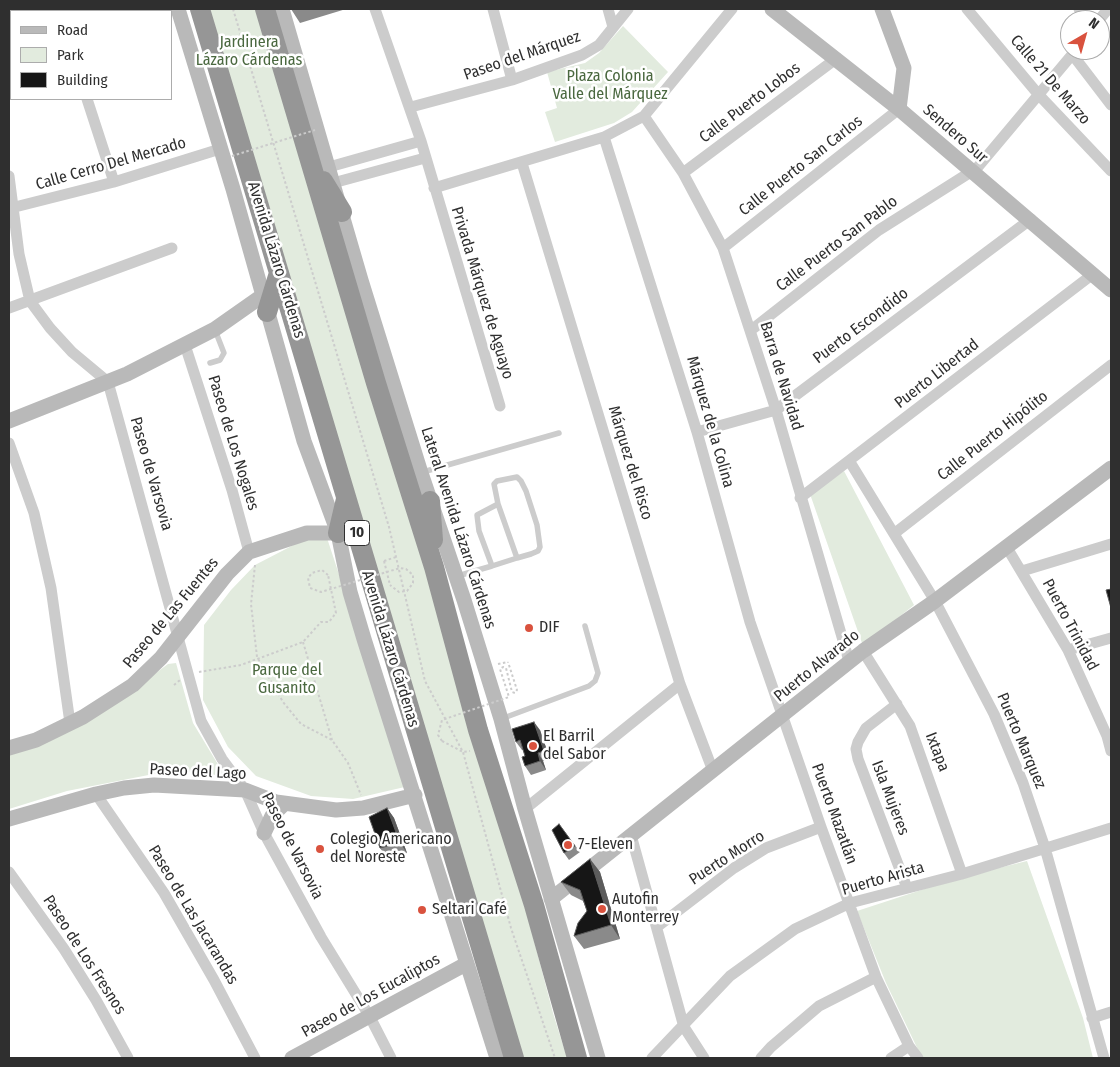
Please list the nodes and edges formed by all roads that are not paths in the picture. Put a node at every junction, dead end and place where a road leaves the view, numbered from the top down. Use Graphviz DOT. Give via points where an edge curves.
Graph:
graph roads {
  1 [pos="178,9"];
  2 [pos="200,9"];
  3 [pos="265,9"];
  4 [pos="274,9"];
  5 [pos="282,9"];
  6 [pos="375,9"];
  7 [pos="493,9"];
  8 [pos="608,9"];
  9 [pos="628,9"];
  10 [pos="732,9"];
  11 [pos="772,9"];
  12 [pos="882,9"];
  13 [pos="967,9"];
  14 [pos="613,27"];
  15 [pos="276,46"];
  16 [pos="837,58"];
  17 [pos="1067,60"];
  18 [pos="1080,60"];
  19 [pos="512,80"];
  20 [pos="1038,94"];
  21 [pos="87,100"];
  22 [pos="1111,105"];
  23 [pos="411,107"];
  24 [pos="899,109"];
  25 [pos="644,116"];
  26 [pos="309,135"];
  27 [pos="604,137"];
  28 [pos="422,141"];
  29 [pos="226,152"];
  30 [pos="425,158"];
  31 [pos="522,163"];
  32 [pos="329,168"];
  33 [pos="1111,171"];
  34 [pos="971,172"];
  35 [pos="683,174"];
  36 [pos="9,176"];
  37 [pos="114,182"];
  38 [pos="333,183"];
  39 [pos="434,188"];
  40 [pos="11,208"];
  41 [pos="342,212"];
  42 [pos="1030,220"];
  43 [pos="172,248"];
  44 [pos="723,248"];
  45 [pos="279,273"];
  46 [pos="1093,274"];
  47 [pos="1111,290"];
  48 [pos="30,301"];
  49 [pos="264,304"];
  50 [pos="9,308"];
  51 [pos="215,329"];
  52 [pos="750,331"];
  53 [pos="185,345"];
  54 [pos="210,363"];
  55 [pos="1111,365"];
  56 [pos="108,382"];
  57 [pos="500,406"];
  58 [pos="776,410"];
  59 [pos="9,421"];
  60 [pos="697,432"];
  61 [pos="559,433"];
  62 [pos="9,443"];
  63 [pos="850,462"];
  64 [pos="1111,468"];
  65 [pos="421,472"];
  66 [pos="347,495"];
  67 [pos="800,498"];
  68 [pos="430,501"];
  69 [pos="498,504"];
  70 [pos="338,533"];
  71 [pos="895,533"];
  72 [pos="1111,544"];
  73 [pos="1006,546"];
  74 [pos="249,552"];
  75 [pos="517,558"];
  76 [pos="492,566"];
  77 [pos="434,567"];
  78 [pos="1022,571"];
  79 [pos="456,576"];
  80 [pos="936,601"];
  81 [pos="585,626"];
  82 [pos="178,635"];
  83 [pos="1111,638"];
  84 [pos="1068,650"];
  85 [pos="863,651"];
  86 [pos="849,661"];
  87 [pos="680,684"];
  88 [pos="897,704"];
  89 [pos="783,716"];
  90 [pos="501,719"];
  91 [pos="70,723"];
  92 [pos="1109,735"];
  93 [pos="9,748"];
  94 [pos="1111,751"];
  95 [pos="713,771"];
  96 [pos="245,790"];
  97 [pos="96,794"];
  98 [pos="415,795"];
  99 [pos="284,804"];
  100 [pos="524,809"];
  101 [pos="9,819"];
  102 [pos="821,827"];
  103 [pos="1111,828"];
  104 [pos="264,833"];
  105 [pos="631,834"];
  106 [pos="1045,848"];
  107 [pos="9,872"];
  108 [pos="962,874"];
  109 [pos="907,888"];
  110 [pos="551,900"];
  111 [pos="850,903"];
  112 [pos="657,927"];
  113 [pos="466,964"];
  114 [pos="876,977"];
  115 [pos="1111,1012"];
  116 [pos="370,1017"];
  117 [pos="1092,1018"];
  118 [pos="684,1026"];
  119 [pos="909,1046"];
  120 [pos="128,1058"];
  121 [pos="255,1058"];
  122 [pos="292,1058"];
  123 [pos="391,1058"];
  124 [pos="497,1058"];
  125 [pos="514,1058"];
  126 [pos="577,1058"];
  127 [pos="598,1058"];
  128 [pos="652,1058"];
  129 [pos="704,1058"];
  130 [pos="761,1058"];
  131 [pos="891,1058"];
  132 [pos="918,1058"];
  133 [pos="1104,1058"];
  1 -- 29 [label="street"];
  2 -- 45 [label="highway, Avenida Lázaro Cárdenas / 10"];
  3 -- 15 [label="highway"];
  4 -- 15 [label="highway"];
  5 -- 32 [label="street, Lateral Avenida Lázaro Cárdenas"];
  6 -- 23 [label="street"];
  7 -- 19 [label="street"];
  8 -- 14 [label="street"];
  9 -- 14 [label="street, Paseo del Márquez"];
  10 -- 25 [label="street"];
  11 -- 16 [label="street, Sendero Sur"];
  12 -- 24 [label="street" via="904,68"];
  13 -- 20 [label="street, Calle 21 De Marzo"];
  14 -- 19 [label="street, Paseo del Márquez" via="599,45 582,55"];
  15 -- 26 [label="highway"];
  16 -- 24 [label="street, Sendero Sur"];
  16 -- 35 [label="street, Calle Puerto Lobos"];
  17 -- 20 [label="street, Calle Puerto San Pablo"];
  18 -- 22 [label="street"];
  19 -- 23 [label="street, Paseo del Márquez"];
  20 -- 33 [label="street, Calle 21 De Marzo"];
  20 -- 34 [label="street, Calle Puerto San Pablo" via="984,162"];
  21 -- 37 [label="street"];
  23 -- 28 [label="street, Privada Márquez de Aguayo"];
  24 -- 34 [label="street, Sendero Sur"];
  24 -- 44 [label="street, Calle Puerto San Carlos"];
  25 -- 27 [label="street"];
  25 -- 35 [label="street, Barra de Navidad"];
  26 -- 41 [label="highway" via="309,156"];
  26 -- 77 [label="highway" via="404,475"];
  27 -- 31 [label="street"];
  27 -- 60 [label="street, Márquez de la Colina"];
  28 -- 30 [label="street, Privada Márquez de Aguayo"];
  28 -- 32 [label="street"];
  29 -- 37 [label="street, Calle Cerro Del Mercado"];
  29 -- 49 [label="street"];
  30 -- 38 [label="street"];
  30 -- 39 [label="street, Privada Márquez de Aguayo"];
  31 -- 39 [label="street"];
  31 -- 87 [label="street, Márquez del Risco"];
  32 -- 38 [label="street, Lateral Avenida Lázaro Cárdenas"];
  34 -- 42 [label="street, Sendero Sur"];
  34 -- 52 [label="street, Calle Puerto San Pablo" via="879,230"];
  35 -- 44 [label="street, Barra de Navidad"];
  36 -- 40 [label="street"];
  37 -- 40 [label="street, Calle Cerro Del Mercado"];
  38 -- 41 [label="street, Lateral Avenida Lázaro Cárdenas"];
  39 -- 57 [label="street, Privada Márquez de Aguayo"];
  40 -- 48 [label="street"];
  41 -- 65 [label="street, Lateral Avenida Lázaro Cárdenas"];
  42 -- 46 [label="street, Sendero Sur"];
  42 -- 58 [label="street, Puerto Escondido"];
  43 -- 48 [label="street"];
  44 -- 52 [label="street, Barra de Navidad"];
  45 -- 49 [label="highway"];
  45 -- 66 [label="highway, Avenida Lázaro Cárdenas / 10"];
  46 -- 47 [label="street, Sendero Sur"];
  46 -- 63 [label="street, Puerto Libertad"];
  48 -- 50 [label="street"];
  48 -- 56 [label="street" via="67,346"];
  49 -- 51 [label="street"];
  49 -- 70 [label="street" via="304,442"];
  51 -- 53 [label="street"];
  51 -- 54 [label="lane" via="224,353 220,360"];
  52 -- 58 [label="street, Barra de Navidad"];
  53 -- 56 [label="street"];
  53 -- 74 [label="street, Paseo de Los Nogales"];
  55 -- 71 [label="street, Calle Puerto Hipólito"];
  56 -- 59 [label="street"];
  56 -- 82 [label="street, Paseo de Varsovia"];
  58 -- 60 [label="street, Puerto Escondido"];
  58 -- 67 [label="street, Barra de Navidad"];
  60 -- 89 [label="street, Márquez de la Colina" via="750,622"];
  61 -- 65 [label="lane"];
  62 -- 91 [label="street" via="34,513 51,588"];
  63 -- 67 [label="street, Puerto Libertad"];
  63 -- 71 [label="street, Puerto Marquez"];
  64 -- 73 [label="street, Puerto Alvarado"];
  65 -- 68 [label="street, Lateral Avenida Lázaro Cárdenas"];
  66 -- 70 [label="highway"];
  66 -- 125 [label="highway, Avenida Lázaro Cárdenas / 10"];
  67 -- 86 [label="street, Barra de Navidad"];
  68 -- 77 [label="highway"];
  68 -- 79 [label="street, Lateral Avenida Lázaro Cárdenas"];
  69 -- 75 [label="lane"];
  69 -- 75 [label="lane" via="494,484 497,480 516,477 521,481 537,525 540,547 538,551"];
  69 -- 76 [label="lane" via="476,515"];
  70 -- 74 [label="street, Paseo de Las Fuentes" via="307,533"];
  70 -- 98 [label="street" via="350,592"];
  71 -- 80 [label="street, Puerto Marquez"];
  72 -- 78 [label="street"];
  73 -- 78 [label="street, Puerto Trinidad"];
  73 -- 80 [label="street, Puerto Alvarado"];
  74 -- 82 [label="street, Paseo de Las Fuentes"];
  75 -- 76 [label="lane"];
  76 -- 79 [label="lane"];
  77 -- 126 [label="highway" via="484,748 534,905"];
  78 -- 84 [label="street, Puerto Trinidad"];
  79 -- 90 [label="street, Lateral Avenida Lázaro Cárdenas"];
  80 -- 85 [label="street, Puerto Alvarado"];
  80 -- 106 [label="street, Puerto Marquez" via="994,714 1023,783"];
  81 -- 90 [label="lane" via="598,673 595,681"];
  82 -- 91 [label="street, Paseo de Las Fuentes" via="161,658 133,685"];
  82 -- 96 [label="street, Paseo de Varsovia" via="200,721"];
  83 -- 84 [label="street"];
  84 -- 92 [label="street, Puerto Trinidad"];
  85 -- 86 [label="street, Puerto Alvarado"];
  85 -- 88 [label="street, Ixtapa"];
  86 -- 89 [label="street, Puerto Alvarado"];
  87 -- 95 [label="street, Márquez del Risco"];
  87 -- 100 [label="street"];
  88 -- 108 [label="street, Ixtapa" via="910,726"];
  88 -- 109 [label="street, Isla Mujeres" via="866,728 856,749"];
  89 -- 95 [label="street, Puerto Alvarado"];
  89 -- 102 [label="street, Puerto Mazatlán"];
  90 -- 100 [label="street, Lateral Avenida Lázaro Cárdenas"];
  91 -- 93 [label="street, Paseo de Las Fuentes" via="36,740"];
  92 -- 94 [label="street, Puerto Trinidad"];
  95 -- 105 [label="street, Puerto Alvarado"];
  96 -- 97 [label="street, Paseo del Lago" via="154,785"];
  96 -- 99 [label="street, Paseo del Lago"];
  96 -- 104 [label="street, Paseo de Varsovia"];
  97 -- 101 [label="street, Paseo del Lago"];
  97 -- 121 [label="street, Paseo de Las Jacarandas" via="164,893"];
  98 -- 99 [label="street, Paseo del Lago" via="363,808 336,810"];
  98 -- 113 [label="street"];
  99 -- 104 [label="street" via="272,816"];
  100 -- 110 [label="street, Lateral Avenida Lázaro Cárdenas"];
  102 -- 111 [label="street, Puerto Mazatlán"];
  102 -- 112 [label="street, Puerto Morro" via="766,848 734,868"];
  103 -- 106 [label="street, Puerto Arista"];
  104 -- 116 [label="street, Paseo de Varsovia" via="321,937"];
  105 -- 110 [label="street, Puerto Alvarado"];
  105 -- 112 [label="street"];
  106 -- 108 [label="street, Puerto Arista"];
  106 -- 117 [label="street, Puerto Marquez"];
  107 -- 120 [label="street, Paseo de Los Fresnos" via="69,956"];
  108 -- 109 [label="street, Puerto Arista"];
  109 -- 111 [label="street, Puerto Arista"];
  110 -- 127 [label="street, Lateral Avenida Lázaro Cárdenas"];
  111 -- 114 [label="street, Puerto Mazatlán"];
  111 -- 118 [label="street, Puerto Arista" via="795,929 764,949 730,976"];
  112 -- 118 [label="street"];
  113 -- 116 [label="street, Paseo de Los Eucaliptos"];
  113 -- 124 [label="street"];
  114 -- 119 [label="street, Puerto Mazatlán"];
  114 -- 130 [label="street" via="820,1006"];
  115 -- 117 [label="street"];
  116 -- 122 [label="street, Paseo de Los Eucaliptos"];
  116 -- 123 [label="street, Paseo de Varsovia"];
  117 -- 133 [label="street, Puerto Marquez"];
  118 -- 128 [label="street, Puerto Arista"];
  118 -- 129 [label="street"];
  119 -- 131 [label="street"];
  119 -- 132 [label="street, Puerto Mazatlán"];
}
